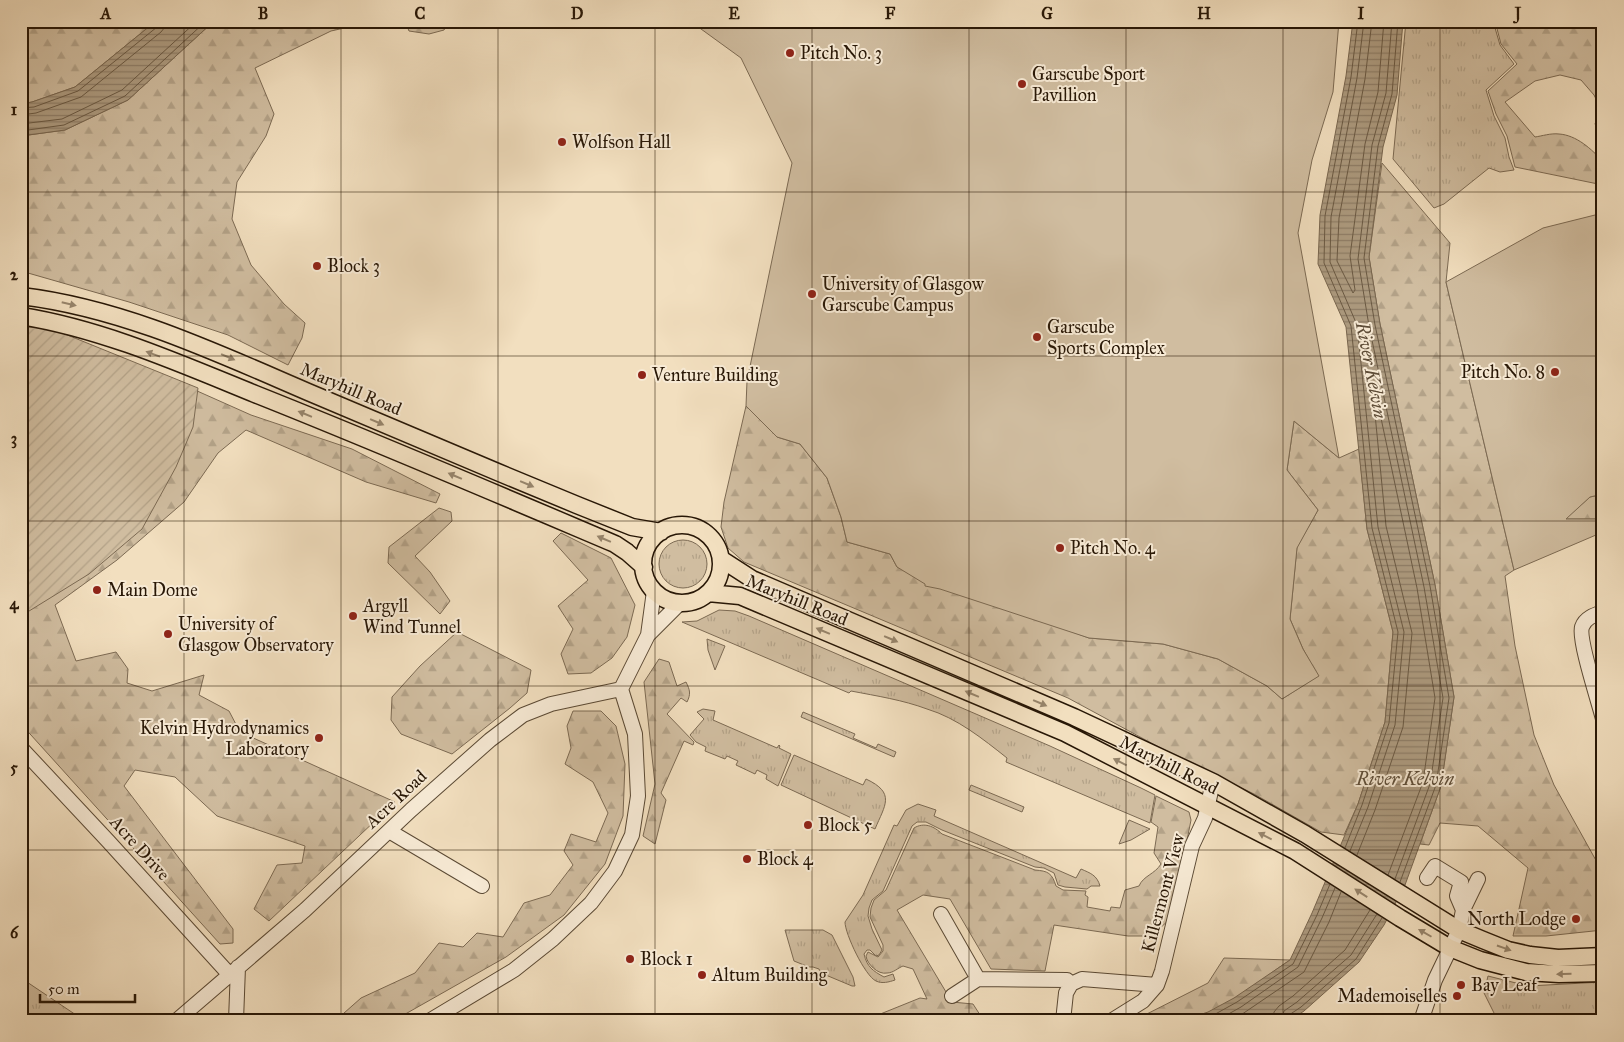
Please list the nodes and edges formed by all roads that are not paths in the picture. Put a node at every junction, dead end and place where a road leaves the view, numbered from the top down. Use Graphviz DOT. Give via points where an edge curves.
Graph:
graph roads {
  1 [pos="21,296"];
  2 [pos="21,316"];
  3 [pos="661,532"];
  4 [pos="721,559"];
  5 [pos="644,567"];
  6 [pos="654,591"];
  7 [pos="708,593"];
  8 [pos="680,603"];
  9 [pos="1603,612"];
  10 [pos="648,635"];
  11 [pos="621,689"];
  12 [pos="1603,719"];
  13 [pos="21,748"];
  14 [pos="1213,782"];
  15 [pos="1208,808"];
  16 [pos="389,831"];
  17 [pos="1305,834"];
  18 [pos="1295,851"];
  19 [pos="1427,878"];
  20 [pos="1478,879"];
  21 [pos="482,886"];
  22 [pos="1463,910"];
  23 [pos="941,914"];
  24 [pos="1459,930"];
  25 [pos="1450,948"];
  26 [pos="1603,956"];
  27 [pos="233,971"];
  28 [pos="1603,973"];
  29 [pos="978,979"];
  30 [pos="1071,984"];
  31 [pos="1157,985"];
  32 [pos="952,996"];
  33 [pos="1422,1019"];
  34 [pos="176,1021"];
  35 [pos="236,1021"];
  36 [pos="429,1021"];
  37 [pos="1063,1021"];
  38 [pos="1111,1021"];
  39 [pos="1408,1021"];
  1 -- 3 [label="main road, Maryhill Road, one-way" via="98,310 183,338 577,506 632,527"];
  5 -- 2 [label="main road, one-way" via="615,544 367,438 106,337 56,322"];
  3 -- 4 [label="main road" via="682,526 701,530 714,542"];
  3 -- 5 [label="main road" via="651,541"];
  4 -- 7 [label="main road" via="716,583"];
  4 -- 14 [label="main road, Maryhill Road, one-way" via="752,579 1074,717"];
  5 -- 6 [label="main road" via="645,576"];
  6 -- 8 [label="main road"];
  6 -- 10 [label="street"];
  7 -- 8 [label="main road"];
  15 -- 7 [label="main road, Maryhill Road, one-way" via="1065,733 740,596"];
  8 -- 10 [label="street"];
  9 -- 12 [label="street" via="1586,619 1581,629"];
  10 -- 11 [label="street"];
  11 -- 16 [label="street, Acre Road" via="551,704 523,715 490,740"];
  11 -- 36 [label="street" via="635,734 638,796 632,835 615,871 590,903 553,939 514,970"];
  13 -- 27 [label="street, Acre Drive"];
  14 -- 15 [label="street, Killermont View"];
  14 -- 17 [label="main road, Maryhill Road"];
  18 -- 15 [label="main road, Maryhill Road, one-way"];
  15 -- 31 [label="street, Killermont View" via="1192,846"];
  16 -- 21 [label="street"];
  16 -- 27 [label="street, Acre Road"];
  17 -- 18 [label="main road"];
  17 -- 24 [label="main road, Maryhill Road"];
  25 -- 18 [label="main road, Maryhill Road, one-way"];
  19 -- 22 [label="street" via="1435,866 1460,882 1457,896"];
  20 -- 22 [label="street"];
  22 -- 24 [label="street"];
  23 -- 29 [label="street"];
  24 -- 25 [label="street"];
  24 -- 26 [label="main road, Maryhill Road, one-way" via="1508,950 1530,955 1558,958"];
  28 -- 25 [label="main road, Maryhill Road, one-way" via="1526,972"];
  25 -- 33 [label="street"];
  27 -- 34 [label="street, Acre Road"];
  27 -- 35 [label="street"];
  29 -- 30 [label="street" via="1067,980"];
  29 -- 32 [label="street"];
  30 -- 31 [label="street" via="1082,979"];
  30 -- 37 [label="street" via="1066,993"];
  31 -- 38 [label="street, Killermont View" via="1143,1001"];
  33 -- 39 [label="street"];
}
